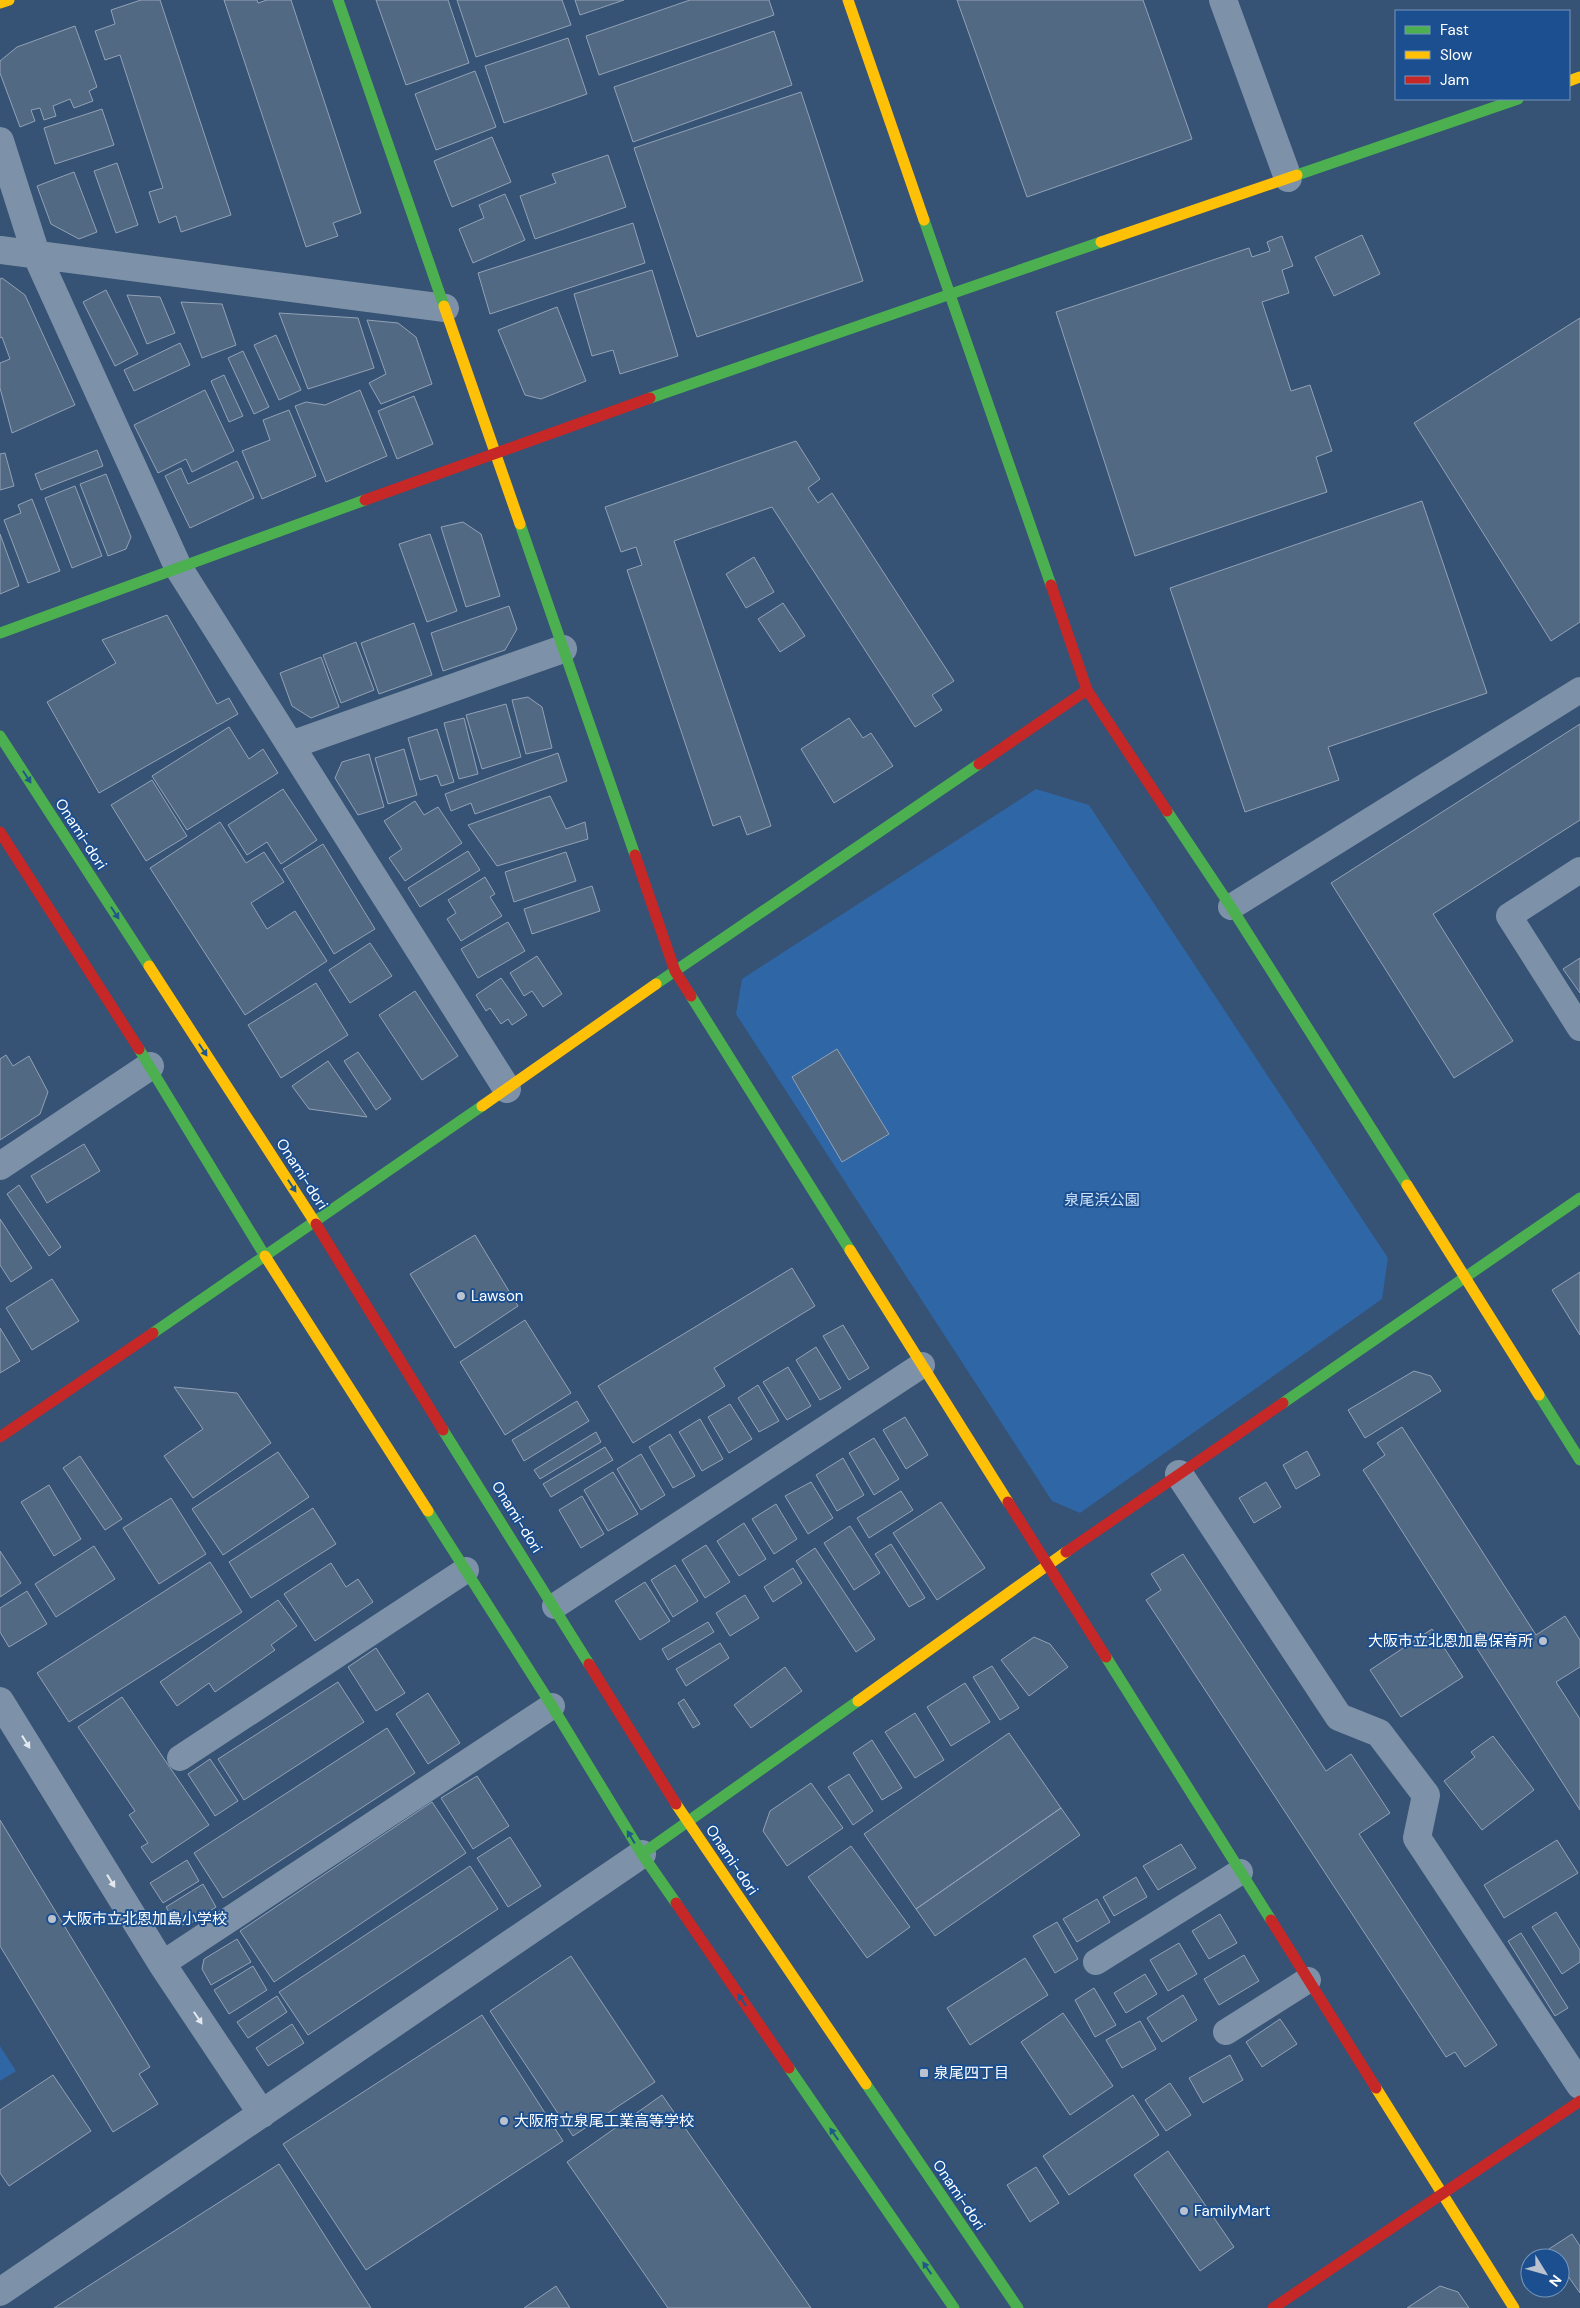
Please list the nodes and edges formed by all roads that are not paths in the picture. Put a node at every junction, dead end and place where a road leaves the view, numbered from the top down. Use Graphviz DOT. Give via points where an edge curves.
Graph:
graph roads {
  1 [pos="9,0"];
  2 [pos="338,0"];
  3 [pos="848,0"];
  4 [pos="1224,0"];
  5 [pos="0,3"];
  6 [pos="1515,100"];
  7 [pos="0,141"];
  8 [pos="1288,178"];
  9 [pos="0,250"];
  10 [pos="36,254"];
  11 [pos="951,296"];
  12 [pos="445,308"];
  13 [pos="496,453"];
  14 [pos="178,567"];
  15 [pos="0,634"];
  16 [pos="563,649"];
  17 [pos="1087,690"];
  18 [pos="1580,690"];
  19 [pos="0,736"];
  20 [pos="291,745"];
  21 [pos="0,832"];
  22 [pos="1580,870"];
  23 [pos="1232,907"];
  24 [pos="675,971"];
  25 [pos="1580,1028"];
  26 [pos="150,1066"];
  27 [pos="507,1089"];
  28 [pos="0,1166"];
  29 [pos="1580,1198"];
  30 [pos="315,1223"];
  31 [pos="265,1256"];
  32 [pos="1466,1276"];
  33 [pos="922,1364"];
  34 [pos="0,1437"];
  35 [pos="1580,1460"];
  36 [pos="1179,1474"];
  37 [pos="1047,1564"];
  38 [pos="466,1570"];
  39 [pos="555,1606"];
  40 [pos="0,1701"];
  41 [pos="552,1706"];
  42 [pos="180,1758"];
  43 [pos="688,1823"];
  44 [pos="642,1854"];
  45 [pos="1240,1872"];
  46 [pos="1096,1962"];
  47 [pos="162,1964"];
  48 [pos="1308,1980"];
  49 [pos="1226,2032"];
  50 [pos="1580,2085"];
  51 [pos="1580,2101"];
  52 [pos="262,2114"];
  53 [pos="1441,2194"];
  54 [pos="0,2292"];
  55 [pos="954,2308"];
  56 [pos="1018,2308"];
  57 [pos="1274,2308"];
  58 [pos="1514,2308"];
  1 -- 5 [label="street"];
  2 -- 12 [label="street"];
  3 -- 11 [label="street"];
  4 -- 8 [label="street"];
  6 -- 8 [label="street"];
  7 -- 10 [label="street"];
  8 -- 11 [label="street"];
  9 -- 10 [label="street"];
  10 -- 12 [label="street"];
  10 -- 14 [label="street"];
  11 -- 13 [label="street"];
  11 -- 17 [label="street"];
  12 -- 13 [label="street"];
  13 -- 14 [label="street"];
  13 -- 16 [label="street"];
  14 -- 15 [label="street"];
  14 -- 20 [label="street"];
  16 -- 20 [label="street"];
  16 -- 24 [label="street"];
  17 -- 23 [label="street"];
  17 -- 24 [label="street"];
  18 -- 23 [label="lane"];
  19 -- 30 [label="street, Onami-dori, one-way"];
  20 -- 27 [label="street"];
  21 -- 26 [label="street"];
  22 -- 25 [label="lane" via="1509,916"];
  23 -- 32 [label="street"];
  24 -- 27 [label="street"];
  24 -- 33 [label="street"];
  26 -- 28 [label="street"];
  26 -- 31 [label="street"];
  27 -- 30 [label="street"];
  29 -- 32 [label="street"];
  30 -- 31 [label="street"];
  30 -- 39 [label="street, Onami-dori"];
  31 -- 34 [label="street"];
  31 -- 38 [label="street"];
  32 -- 35 [label="street"];
  32 -- 36 [label="street"];
  33 -- 37 [label="street"];
  33 -- 39 [label="lane"];
  36 -- 37 [label="street"];
  36 -- 50 [label="street" via="1339,1717 1379,1733 1426,1795 1417,1838"];
  37 -- 43 [label="street"];
  37 -- 45 [label="street"];
  38 -- 41 [label="street"];
  38 -- 42 [label="lane"];
  39 -- 43 [label="street, Onami-dori"];
  40 -- 47 [label="street, one-way"];
  44 -- 41 [label="street, one-way"];
  41 -- 47 [label="lane"];
  43 -- 44 [label="street"];
  43 -- 56 [label="street, Onami-dori"];
  44 -- 52 [label="street"];
  55 -- 44 [label="street, one-way"];
  45 -- 46 [label="lane"];
  45 -- 48 [label="street"];
  47 -- 52 [label="street, one-way"];
  48 -- 49 [label="lane"];
  48 -- 53 [label="street"];
  51 -- 53 [label="street"];
  52 -- 54 [label="street"];
  53 -- 57 [label="street"];
  53 -- 58 [label="street"];
}
